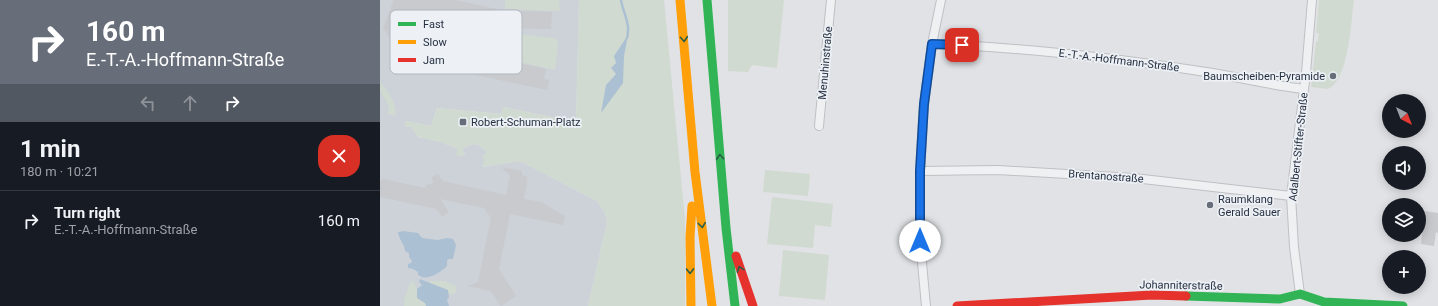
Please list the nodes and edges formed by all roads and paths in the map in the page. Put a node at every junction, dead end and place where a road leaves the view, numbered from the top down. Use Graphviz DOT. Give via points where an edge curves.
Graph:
graph roads {
  1 [pos="680,0"];
  2 [pos="707,0"];
  3 [pos="711,0"];
  4 [pos="831,0"];
  5 [pos="941,0"];
  6 [pos="1312,0"];
  7 [pos="709,20"];
  8 [pos="932,44"];
  9 [pos="1304,89"];
  10 [pos="819,126"];
  11 [pos="920,171"];
  12 [pos="695,172"];
  13 [pos="1291,196"];
  14 [pos="726,228"];
  15 [pos="1300,294"];
  16 [pos="691,306"];
  17 [pos="712,306"];
  18 [pos="735,306"];
  19 [pos="753,306"];
  20 [pos="926,306"];
  21 [pos="957,306"];
  22 [pos="1404,306"];
  1 -- 12 [label="main road, one-way"];
  2 -- 7 [label="main road"];
  3 -- 7 [label="main road"];
  4 -- 10 [label="street, Menuhinstraße"];
  5 -- 8 [label="street"];
  6 -- 9 [label="street, Adalbert-Stifter-Straße"];
  14 -- 7 [label="main road, one-way"];
  8 -- 9 [label="street, E.-T.-A.-Hoffmann-Straße" via="1044,50 1123,59"];
  8 -- 11 [label="street" via="924,104"];
  9 -- 13 [label="street, Adalbert-Stifter-Straße"];
  11 -- 13 [label="street, Brentanostraße" via="998,170 1134,178"];
  11 -- 20 [label="street" via="920,241"];
  12 -- 16 [label="main road, one-way" via="690,237"];
  12 -- 17 [label="main road, one-way"];
  13 -- 15 [label="street, Adalbert-Stifter-Straße"];
  14 -- 18 [label="main road"];
  19 -- 14 [label="main road, one-way"];
  15 -- 21 [label="main road, Johanniterstraße" via="1280,299 1152,295"];
  15 -- 22 [label="main road" via="1324,302"];
}
